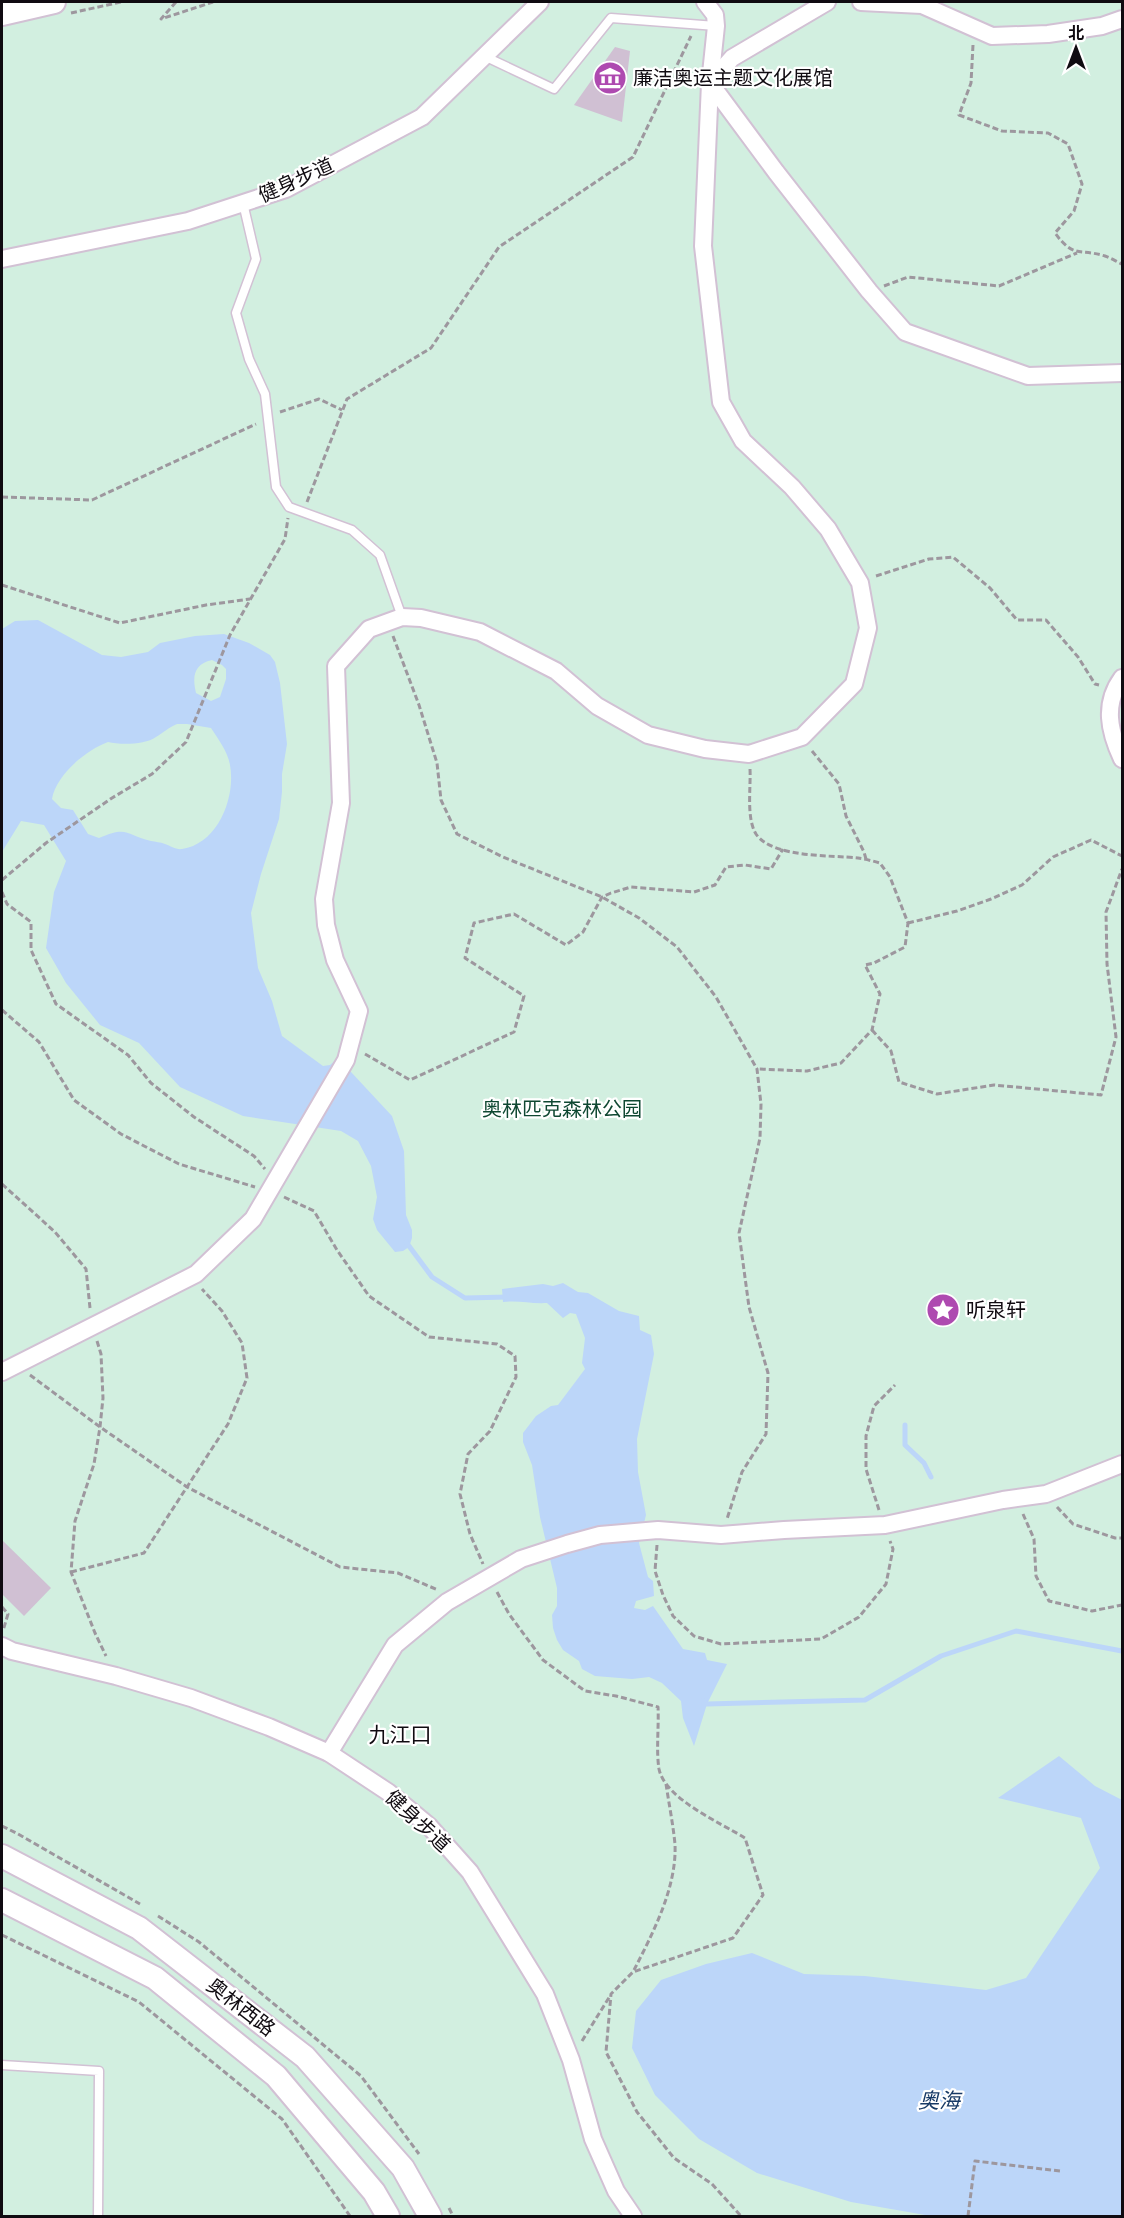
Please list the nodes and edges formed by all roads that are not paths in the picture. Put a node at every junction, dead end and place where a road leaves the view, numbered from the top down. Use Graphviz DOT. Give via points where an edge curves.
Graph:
graph roads {
  1 [pos="54,2"];
  2 [pos="540,2"];
  3 [pos="705,2"];
  4 [pos="827,2"];
  5 [pos="861,2"];
  6 [pos="2,14"];
  7 [pos="1122,19"];
  8 [pos="716,26"];
  9 [pos="483,56"];
  10 [pos="710,83"];
  11 [pos="243,203"];
  12 [pos="2,259"];
  13 [pos="1122,373"];
  14 [pos="395,619"];
  15 [pos="1118,684"];
  16 [pos="1122,759"];
  17 [pos="2,1372"];
  18 [pos="1122,1464"];
  19 [pos="2,1646"];
  20 [pos="329,1753"];
  21 [pos="2,1856"];
  22 [pos="2,1900"];
  23 [pos="2,2065"];
  24 [pos="98,2217"];
  25 [pos="388,2217"];
  26 [pos="430,2217"];
  27 [pos="633,2217"];
  1 -- 6 [label="main road"];
  2 -- 9 [label="street, 健身步道"];
  3 -- 8 [label="street" via="715,15"];
  4 -- 10 [label="street" via="732,58"];
  5 -- 7 [label="street" via="922,5 992,36 1048,34"];
  8 -- 9 [label="lane" via="611,18 555,89"];
  8 -- 10 [label="street"];
  9 -- 11 [label="street, 健身步道" via="422,117 286,189"];
  10 -- 13 [label="street" via="869,291 905,332 1028,376"];
  10 -- 14 [label="street" via="703,246 721,402 743,441 792,487 828,529 860,583 868,628 855,684 802,737 748,754 705,749 648,735 597,706 556,671 480,632 422,618"];
  11 -- 12 [label="street, 健身步道" via="188,221"];
  11 -- 14 [label="lane" via="256,259 236,313 265,394 276,487 289,507 352,530 380,555"];
  14 -- 17 [label="street" via="369,629 336,666 341,803 324,899 335,960 359,1011 348,1053 253,1219 191,1277"];
  15 -- 16 [label="street" via="1109,715"];
  18 -- 20 [label="street" via="1046,1494 891,1524 722,1535 652,1531 600,1535 521,1559 454,1598 396,1645"];
  19 -- 20 [label="street, 健身步道" via="191,1698"];
  20 -- 27 [label="street, 健身步道" via="388,1792 429,1826 470,1872 545,1994 593,2139 616,2191"];
  21 -- 26 [label="main road, 奥林西路" via="139,1928 305,2057 403,2168"];
  22 -- 25 [label="main road, 奥林西路" via="155,1978 276,2076 374,2192"];
  23 -- 24 [label="lane" via="99,2071"];
}
